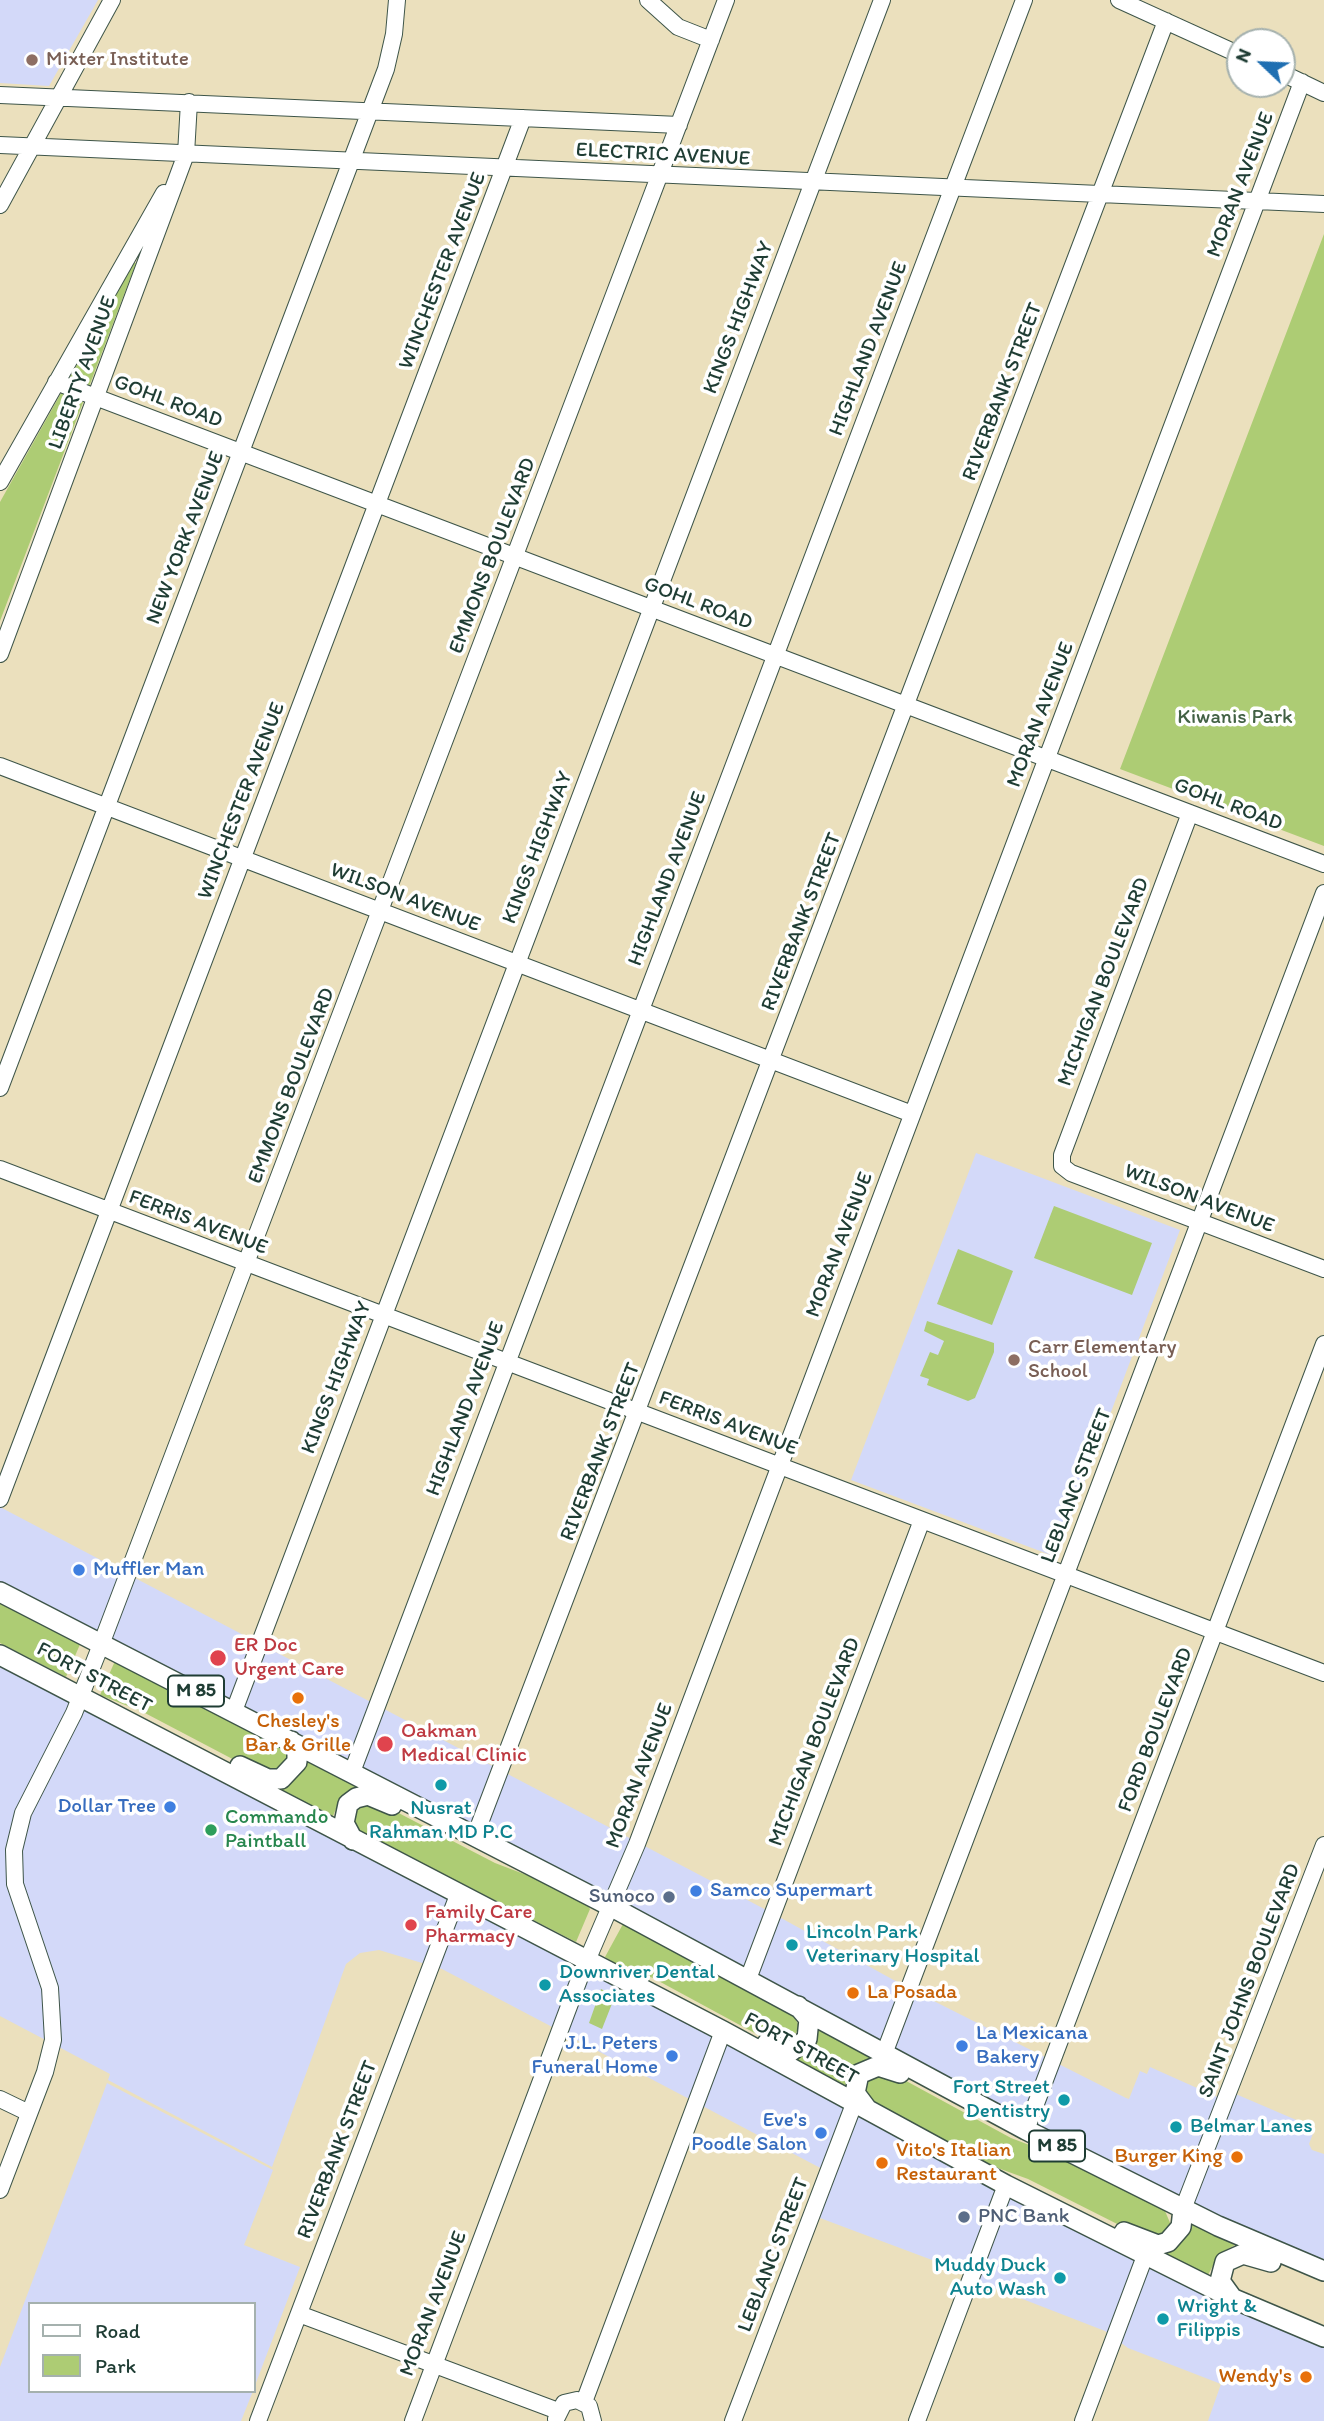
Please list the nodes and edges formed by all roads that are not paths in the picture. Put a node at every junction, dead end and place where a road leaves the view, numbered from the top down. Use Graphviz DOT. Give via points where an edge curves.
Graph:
graph roads {
  1 [pos="113,0"];
  2 [pos="397,0"];
  3 [pos="648,0"];
  4 [pos="726,0"];
  5 [pos="882,0"];
  6 [pos="1024,0"];
  7 [pos="1119,0"];
  8 [pos="1166,21"];
  9 [pos="711,40"];
  10 [pos="1226,49"];
  11 [pos="1296,80"];
  12 [pos="1302,82"];
  13 [pos="1324,93"];
  14 [pos="0,95"];
  15 [pos="59,97"];
  16 [pos="189,102"];
  17 [pos="371,111"];
  18 [pos="523,118"];
  19 [pos="679,125"];
  20 [pos="0,145"];
  21 [pos="33,147"];
  22 [pos="186,154"];
  23 [pos="352,160"];
  24 [pos="504,169"];
  25 [pos="660,176"];
  26 [pos="813,183"];
  27 [pos="953,188"];
  28 [pos="1100,194"];
  29 [pos="1257,202"];
  30 [pos="1324,204"];
  31 [pos="0,205"];
  32 [pos="56,382"];
  33 [pos="97,398"];
  34 [pos="241,453"];
  35 [pos="0,482"];
  36 [pos="377,505"];
  37 [pos="515,557"];
  38 [pos="652,609"];
  39 [pos="0,654"];
  40 [pos="775,656"];
  41 [pos="906,705"];
  42 [pos="1046,759"];
  43 [pos="0,766"];
  44 [pos="106,806"];
  45 [pos="1190,813"];
  46 [pos="242,860"];
  47 [pos="1324,864"];
  48 [pos="1324,893"];
  49 [pos="381,911"];
  50 [pos="517,964"];
  51 [pos="641,1010"];
  52 [pos="772,1060"];
  53 [pos="0,1088"];
  54 [pos="912,1114"];
  55 [pos="1062,1166"];
  56 [pos="0,1168"];
  57 [pos="109,1211"];
  58 [pos="1200,1222"];
  59 [pos="247,1264"];
  60 [pos="1324,1269"];
  61 [pos="383,1315"];
  62 [pos="1324,1344"];
  63 [pos="506,1362"];
  64 [pos="639,1412"];
  65 [pos="779,1466"];
  66 [pos="0,1499"];
  67 [pos="922,1520"];
  68 [pos="1066,1575"];
  69 [pos="0,1591"];
  70 [pos="1215,1630"];
  71 [pos="102,1642"];
  72 [pos="0,1654"];
  73 [pos="1324,1673"];
  74 [pos="80,1696"];
  75 [pos="234,1711"];
  76 [pos="142,1728"];
  77 [pos="290,1741"];
  78 [pos="352,1772"];
  79 [pos="345,1832"];
  80 [pos="484,1841"];
  81 [pos="1324,1845"];
  82 [pos="458,1895"];
  83 [pos="612,1907"];
  84 [pos="587,1962"];
  85 [pos="610,1974"];
  86 [pos="748,1979"];
  87 [pos="797,2006"];
  88 [pos="723,2031"];
  89 [pos="884,2054"];
  90 [pos="0,2099"];
  91 [pos="854,2104"];
  92 [pos="29,2113"];
  93 [pos="872,2114"];
  94 [pos="1026,2130"];
  95 [pos="969,2165"];
  96 [pos="1006,2185"];
  97 [pos="0,2190"];
  98 [pos="1183,2209"];
  99 [pos="1145,2256"];
  100 [pos="1324,2272"];
  101 [pos="1324,2283"];
  102 [pos="1234,2299"];
  103 [pos="299,2314"];
  104 [pos="1324,2337"];
  105 [pos="434,2364"];
  106 [pos="584,2402"];
  107 [pos="557,2416"];
  108 [pos="258,2421"];
  109 [pos="412,2421"];
  110 [pos="593,2421"];
  111 [pos="733,2421"];
  112 [pos="917,2421"];
  113 [pos="1083,2421"];
  1 -- 15 [label="street"];
  2 -- 17 [label="street, NEW YORK AVENUE" via="391,52"];
  3 -- 9 [label="street" via="678,27"];
  4 -- 9 [label="street, EMMONS BOULEVARD"];
  5 -- 26 [label="street, KINGS HIGHWAY"];
  6 -- 27 [label="street, HIGHLAND AVENUE"];
  7 -- 8 [label="street"];
  8 -- 10 [label="street"];
  8 -- 28 [label="street, RIVERBANK STREET"];
  9 -- 19 [label="street, EMMONS BOULEVARD"];
  11 -- 12 [label="street"];
  12 -- 13 [label="street"];
  12 -- 29 [label="street, MORAN AVENUE"];
  14 -- 15 [label="street, ELECTRIC AVENUE"];
  15 -- 16 [label="street, ELECTRIC AVENUE"];
  15 -- 21 [label="street"];
  16 -- 17 [label="street, ELECTRIC AVENUE"];
  16 -- 22 [label="street, LIBERTY AVENUE"];
  17 -- 18 [label="street, ELECTRIC AVENUE"];
  17 -- 23 [label="street, NEW YORK AVENUE"];
  18 -- 19 [label="street, ELECTRIC AVENUE"];
  18 -- 24 [label="street, WINCHESTER AVENUE"];
  19 -- 25 [label="street, EMMONS BOULEVARD"];
  20 -- 21 [label="street, ELECTRIC AVENUE"];
  21 -- 22 [label="street, ELECTRIC AVENUE"];
  21 -- 31 [label="street"];
  22 -- 23 [label="street, ELECTRIC AVENUE"];
  22 -- 32 [label="street"];
  22 -- 33 [label="street, LIBERTY AVENUE"];
  23 -- 24 [label="street, ELECTRIC AVENUE"];
  23 -- 34 [label="street, NEW YORK AVENUE"];
  24 -- 25 [label="street, ELECTRIC AVENUE"];
  24 -- 36 [label="street, WINCHESTER AVENUE"];
  25 -- 26 [label="street, ELECTRIC AVENUE"];
  25 -- 37 [label="street, EMMONS BOULEVARD"];
  26 -- 27 [label="street, ELECTRIC AVENUE"];
  26 -- 38 [label="street, KINGS HIGHWAY"];
  27 -- 28 [label="street, ELECTRIC AVENUE"];
  27 -- 40 [label="street, HIGHLAND AVENUE"];
  28 -- 29 [label="street, ELECTRIC AVENUE"];
  28 -- 41 [label="street, RIVERBANK STREET"];
  29 -- 30 [label="street, ELECTRIC AVENUE"];
  29 -- 42 [label="street, MORAN AVENUE"];
  32 -- 33 [label="street, GOHL ROAD"];
  32 -- 35 [label="street"];
  33 -- 34 [label="street, GOHL ROAD"];
  33 -- 39 [label="street, LIBERTY AVENUE"];
  34 -- 36 [label="street, GOHL ROAD"];
  34 -- 44 [label="street, NEW YORK AVENUE"];
  36 -- 37 [label="street, GOHL ROAD"];
  36 -- 46 [label="street, WINCHESTER AVENUE"];
  37 -- 38 [label="street, GOHL ROAD"];
  37 -- 49 [label="street, EMMONS BOULEVARD"];
  38 -- 40 [label="street, GOHL ROAD"];
  38 -- 50 [label="street, KINGS HIGHWAY"];
  40 -- 41 [label="street, GOHL ROAD"];
  40 -- 51 [label="street, HIGHLAND AVENUE"];
  41 -- 42 [label="street, GOHL ROAD"];
  41 -- 52 [label="street, RIVERBANK STREET"];
  42 -- 45 [label="street, GOHL ROAD"];
  42 -- 54 [label="street, MORAN AVENUE"];
  43 -- 44 [label="street, WILSON AVENUE"];
  44 -- 46 [label="street, WILSON AVENUE"];
  44 -- 53 [label="street, NEW YORK AVENUE"];
  45 -- 47 [label="street, GOHL ROAD"];
  45 -- 55 [label="street, MICHIGAN BOULEVARD"];
  46 -- 49 [label="street, WILSON AVENUE"];
  46 -- 57 [label="street, WINCHESTER AVENUE"];
  48 -- 58 [label="street, LEBLANC STREET"];
  49 -- 50 [label="street, WILSON AVENUE"];
  49 -- 59 [label="street, EMMONS BOULEVARD"];
  50 -- 51 [label="street, WILSON AVENUE"];
  50 -- 61 [label="street, KINGS HIGHWAY"];
  51 -- 52 [label="street, WILSON AVENUE"];
  51 -- 63 [label="street, HIGHLAND AVENUE"];
  52 -- 54 [label="street, WILSON AVENUE"];
  52 -- 64 [label="street, RIVERBANK STREET"];
  54 -- 65 [label="street, MORAN AVENUE"];
  55 -- 58 [label="street, WILSON AVENUE" via="1071,1174"];
  56 -- 57 [label="street, FERRIS AVENUE"];
  57 -- 59 [label="street, FERRIS AVENUE"];
  57 -- 66 [label="street, WINCHESTER AVENUE"];
  58 -- 60 [label="street, WILSON AVENUE"];
  58 -- 68 [label="street, LEBLANC STREET"];
  59 -- 61 [label="street, FERRIS AVENUE"];
  59 -- 71 [label="street, EMMONS BOULEVARD"];
  61 -- 63 [label="street, FERRIS AVENUE"];
  61 -- 75 [label="street, KINGS HIGHWAY"];
  62 -- 70 [label="street, FORD BOULEVARD"];
  63 -- 64 [label="street, FERRIS AVENUE"];
  63 -- 78 [label="street, HIGHLAND AVENUE"];
  64 -- 65 [label="street, FERRIS AVENUE"];
  64 -- 80 [label="street, RIVERBANK STREET"];
  65 -- 67 [label="street, FERRIS AVENUE"];
  65 -- 83 [label="street, MORAN AVENUE"];
  67 -- 68 [label="street, FERRIS AVENUE"];
  67 -- 86 [label="street, MICHIGAN BOULEVARD"];
  68 -- 70 [label="street, FERRIS AVENUE"];
  68 -- 89 [label="street, LEBLANC STREET"];
  69 -- 71 [label="main road, FORT STREET / M 85"];
  70 -- 73 [label="street, FERRIS AVENUE"];
  70 -- 94 [label="street, FORD BOULEVARD"];
  71 -- 74 [label="street, EMMONS BOULEVARD"];
  71 -- 75 [label="main road, FORT STREET / M 85"];
  72 -- 74 [label="main road, FORT STREET / M 85"];
  74 -- 76 [label="main road, FORT STREET / M 85"];
  74 -- 92 [label="street, EMMONS BOULEVARD" via="23,1813 14,1850 15,1884 50,1988 54,2019 49,2060"];
  75 -- 77 [label="main road, FORT STREET / M 85"];
  76 -- 77 [label="main road" via="170,1731 276,1780 288,1776 297,1762"];
  76 -- 79 [label="main road, FORT STREET / M 85"];
  77 -- 78 [label="main road, FORT STREET / M 85"];
  78 -- 80 [label="main road, FORT STREET / M 85"];
  79 -- 80 [label="main road" via="348,1804 368,1795 468,1843"];
  79 -- 82 [label="main road, FORT STREET / M 85"];
  80 -- 83 [label="main road, FORT STREET / M 85"];
  81 -- 98 [label="street, SAINT JOHNS BOULEVARD"];
  82 -- 84 [label="main road, FORT STREET / M 85"];
  82 -- 103 [label="street, RIVERBANK STREET"];
  83 -- 84 [label="street, MORAN AVENUE"];
  83 -- 86 [label="main road, FORT STREET / M 85"];
  84 -- 85 [label="main road, FORT STREET / M 85"];
  84 -- 105 [label="street, MORAN AVENUE"];
  85 -- 87 [label="main road" via="653,1981 784,2052 797,2050 810,2031 809,2019"];
  85 -- 88 [label="main road, FORT STREET / M 85"];
  86 -- 87 [label="main road, FORT STREET / M 85"];
  87 -- 89 [label="main road, FORT STREET / M 85"];
  88 -- 91 [label="main road, FORT STREET / M 85"];
  88 -- 106 [label="street"];
  89 -- 94 [label="main road, FORT STREET / M 85"];
  90 -- 92 [label="street"];
  91 -- 93 [label="main road, FORT STREET / M 85"];
  91 -- 111 [label="street, LEBLANC STREET"];
  92 -- 97 [label="street, EMMONS BOULEVARD"];
  93 -- 94 [label="main road" via="854,2089 859,2074 878,2066 890,2067 1013,2132"];
  93 -- 95 [label="main road, FORT STREET / M 85"];
  94 -- 98 [label="main road, FORT STREET / M 85"];
  95 -- 96 [label="main road, FORT STREET / M 85"];
  95 -- 98 [label="main road" via="1025,2183 1158,2245 1178,2233"];
  96 -- 99 [label="main road, FORT STREET / M 85"];
  96 -- 112 [label="street"];
  98 -- 100 [label="main road, FORT STREET / M 85"];
  99 -- 102 [label="main road, FORT STREET / M 85"];
  99 -- 113 [label="street"];
  101 -- 102 [label="main road" via="1243,2253 1228,2259 1220,2271 1222,2286"];
  102 -- 104 [label="main road, FORT STREET / M 85"];
  103 -- 105 [label="street"];
  103 -- 108 [label="street, RIVERBANK STREET"];
  105 -- 107 [label="street"];
  105 -- 109 [label="street, MORAN AVENUE"];
  106 -- 107 [label="street" via="570,2400"];
  106 -- 110 [label="street"];
}
